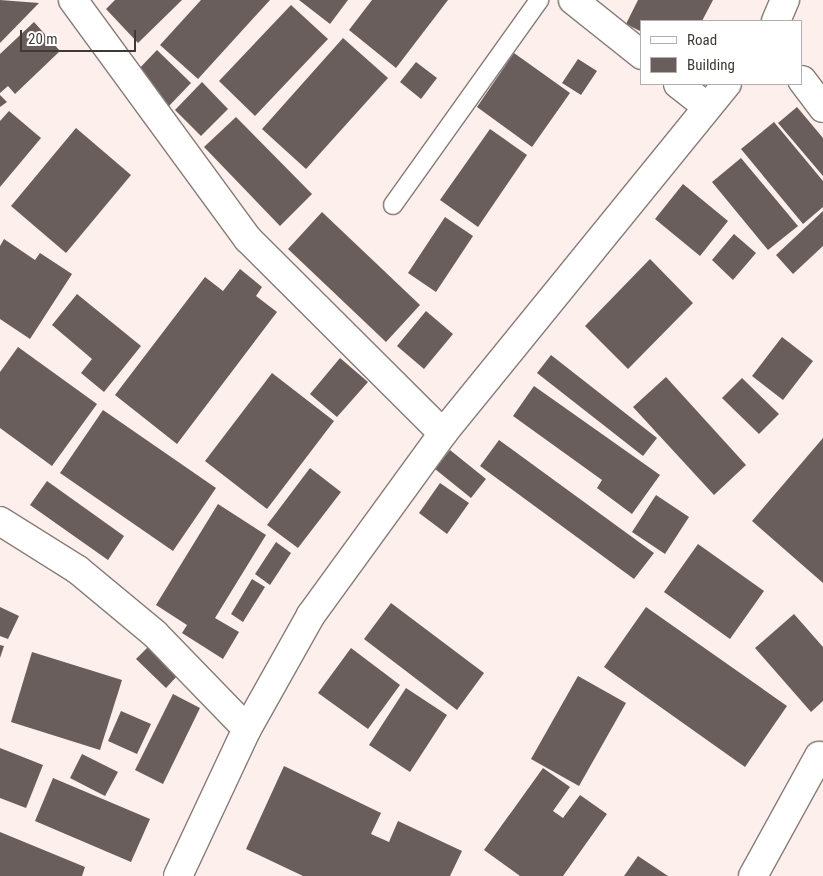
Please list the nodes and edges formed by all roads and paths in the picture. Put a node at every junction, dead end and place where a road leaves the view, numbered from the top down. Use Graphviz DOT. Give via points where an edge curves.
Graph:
graph roads {
  1 [pos="73,0"];
  2 [pos="539,0"];
  3 [pos="573,0"];
  4 [pos="785,0"];
  5 [pos="776,20"];
  6 [pos="640,53"];
  7 [pos="803,81"];
  8 [pos="679,85"];
  9 [pos="726,85"];
  10 [pos="706,106"];
  11 [pos="823,108"];
  12 [pos="393,205"];
  13 [pos="443,433"];
  14 [pos="0,521"];
  15 [pos="247,729"];
  16 [pos="819,756"];
  17 [pos="178,876"];
  18 [pos="753,876"];
  1 -- 13 [label="street" via="248,239"];
  2 -- 12 [label="lane"];
  3 -- 6 [label="street"];
  4 -- 5 [label="street"];
  7 -- 11 [label="street"];
  8 -- 10 [label="street"];
  9 -- 10 [label="street"];
  10 -- 13 [label="street"];
  13 -- 15 [label="street" via="311,614"];
  14 -- 15 [label="street" via="78,570 155,634"];
  15 -- 17 [label="street"];
  16 -- 18 [label="street"];
}
